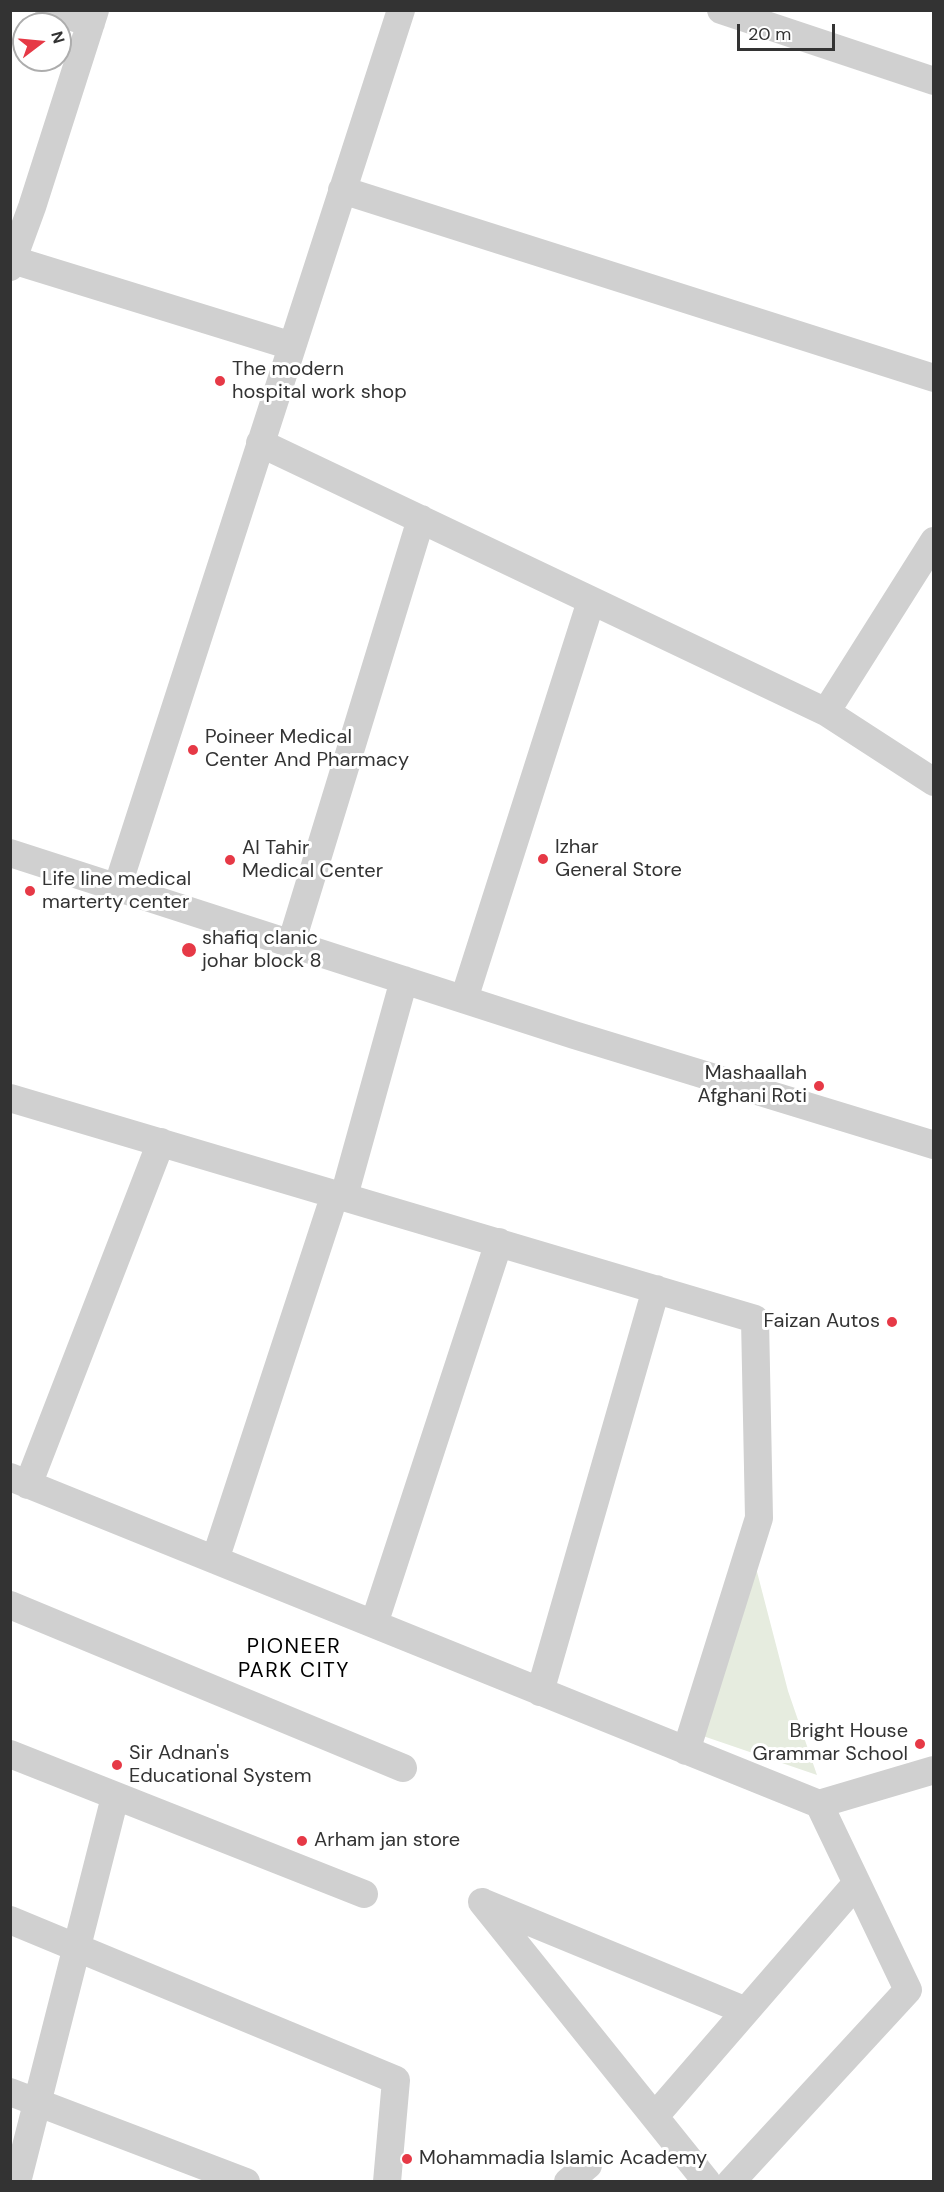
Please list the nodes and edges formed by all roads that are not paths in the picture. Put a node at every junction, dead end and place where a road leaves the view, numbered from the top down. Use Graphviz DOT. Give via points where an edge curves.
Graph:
graph roads {
  1 [pos="49,10"];
  2 [pos="401,10"];
  3 [pos="721,10"];
  4 [pos="93,17"];
  5 [pos="933,81"];
  6 [pos="342,190"];
  7 [pos="21,203"];
  8 [pos="12,263"];
  9 [pos="292,346"];
  10 [pos="933,378"];
  11 [pos="260,443"];
  12 [pos="421,519"];
  13 [pos="933,541"];
  14 [pos="591,601"];
  15 [pos="826,712"];
  16 [pos="933,782"];
  17 [pos="10,853"];
  18 [pos="117,888"];
  19 [pos="291,944"];
  20 [pos="404,980"];
  21 [pos="464,999"];
  22 [pos="10,1098"];
  23 [pos="161,1142"];
  24 [pos="933,1145"];
  25 [pos="340,1195"];
  26 [pos="499,1242"];
  27 [pos="656,1289"];
  28 [pos="19,1481"];
  29 [pos="215,1560"];
  30 [pos="10,1605"];
  31 [pos="374,1624"];
  32 [pos="540,1692"];
  33 [pos="686,1750"];
  34 [pos="10,1754"];
  35 [pos="403,1768"];
  36 [pos="933,1770"];
  37 [pos="115,1797"];
  38 [pos="819,1804"];
  39 [pos="856,1884"];
  40 [pos="364,1894"];
  41 [pos="10,1920"];
  42 [pos="77,1947"];
  43 [pos="746,2011"];
  44 [pos="10,2092"];
  45 [pos="37,2103"];
  46 [pos="655,2116"];
  47 [pos="17,2181"];
  48 [pos="246,2181"];
  49 [pos="387,2181"];
  50 [pos="707,2181"];
  51 [pos="731,2181"];
  1 -- 4 [label="street"];
  2 -- 6 [label="street"];
  3 -- 5 [label="street"];
  4 -- 7 [label="street"];
  6 -- 9 [label="street"];
  6 -- 10 [label="street"];
  7 -- 8 [label="street"];
  8 -- 9 [label="street"];
  9 -- 11 [label="street"];
  11 -- 12 [label="street"];
  11 -- 18 [label="street"];
  12 -- 14 [label="street"];
  12 -- 19 [label="street"];
  13 -- 15 [label="street"];
  14 -- 15 [label="street"];
  14 -- 21 [label="street"];
  15 -- 16 [label="street"];
  17 -- 18 [label="street"];
  18 -- 19 [label="street"];
  19 -- 20 [label="street"];
  20 -- 21 [label="street"];
  20 -- 25 [label="street"];
  21 -- 24 [label="street"];
  22 -- 23 [label="street"];
  23 -- 25 [label="street"];
  23 -- 28 [label="street"];
  25 -- 26 [label="street"];
  25 -- 29 [label="street"];
  26 -- 27 [label="street"];
  26 -- 31 [label="street"];
  27 -- 32 [label="street"];
  27 -- 33 [label="street" via="755,1319 759,1518"];
  28 -- 29 [label="street"];
  29 -- 31 [label="street"];
  30 -- 35 [label="street"];
  31 -- 32 [label="street"];
  32 -- 33 [label="street"];
  33 -- 38 [label="street"];
  34 -- 37 [label="street"];
  36 -- 38 [label="street"];
  37 -- 40 [label="street"];
  37 -- 42 [label="street"];
  38 -- 39 [label="street"];
  39 -- 43 [label="street"];
  39 -- 51 [label="street" via="908,1990"];
  41 -- 42 [label="street"];
  42 -- 45 [label="street"];
  42 -- 49 [label="street" via="396,2080"];
  43 -- 46 [label="street"];
  43 -- 46 [label="street" via="482,1902"];
  44 -- 45 [label="street"];
  45 -- 47 [label="street"];
  45 -- 48 [label="street"];
  46 -- 50 [label="street"];
}
